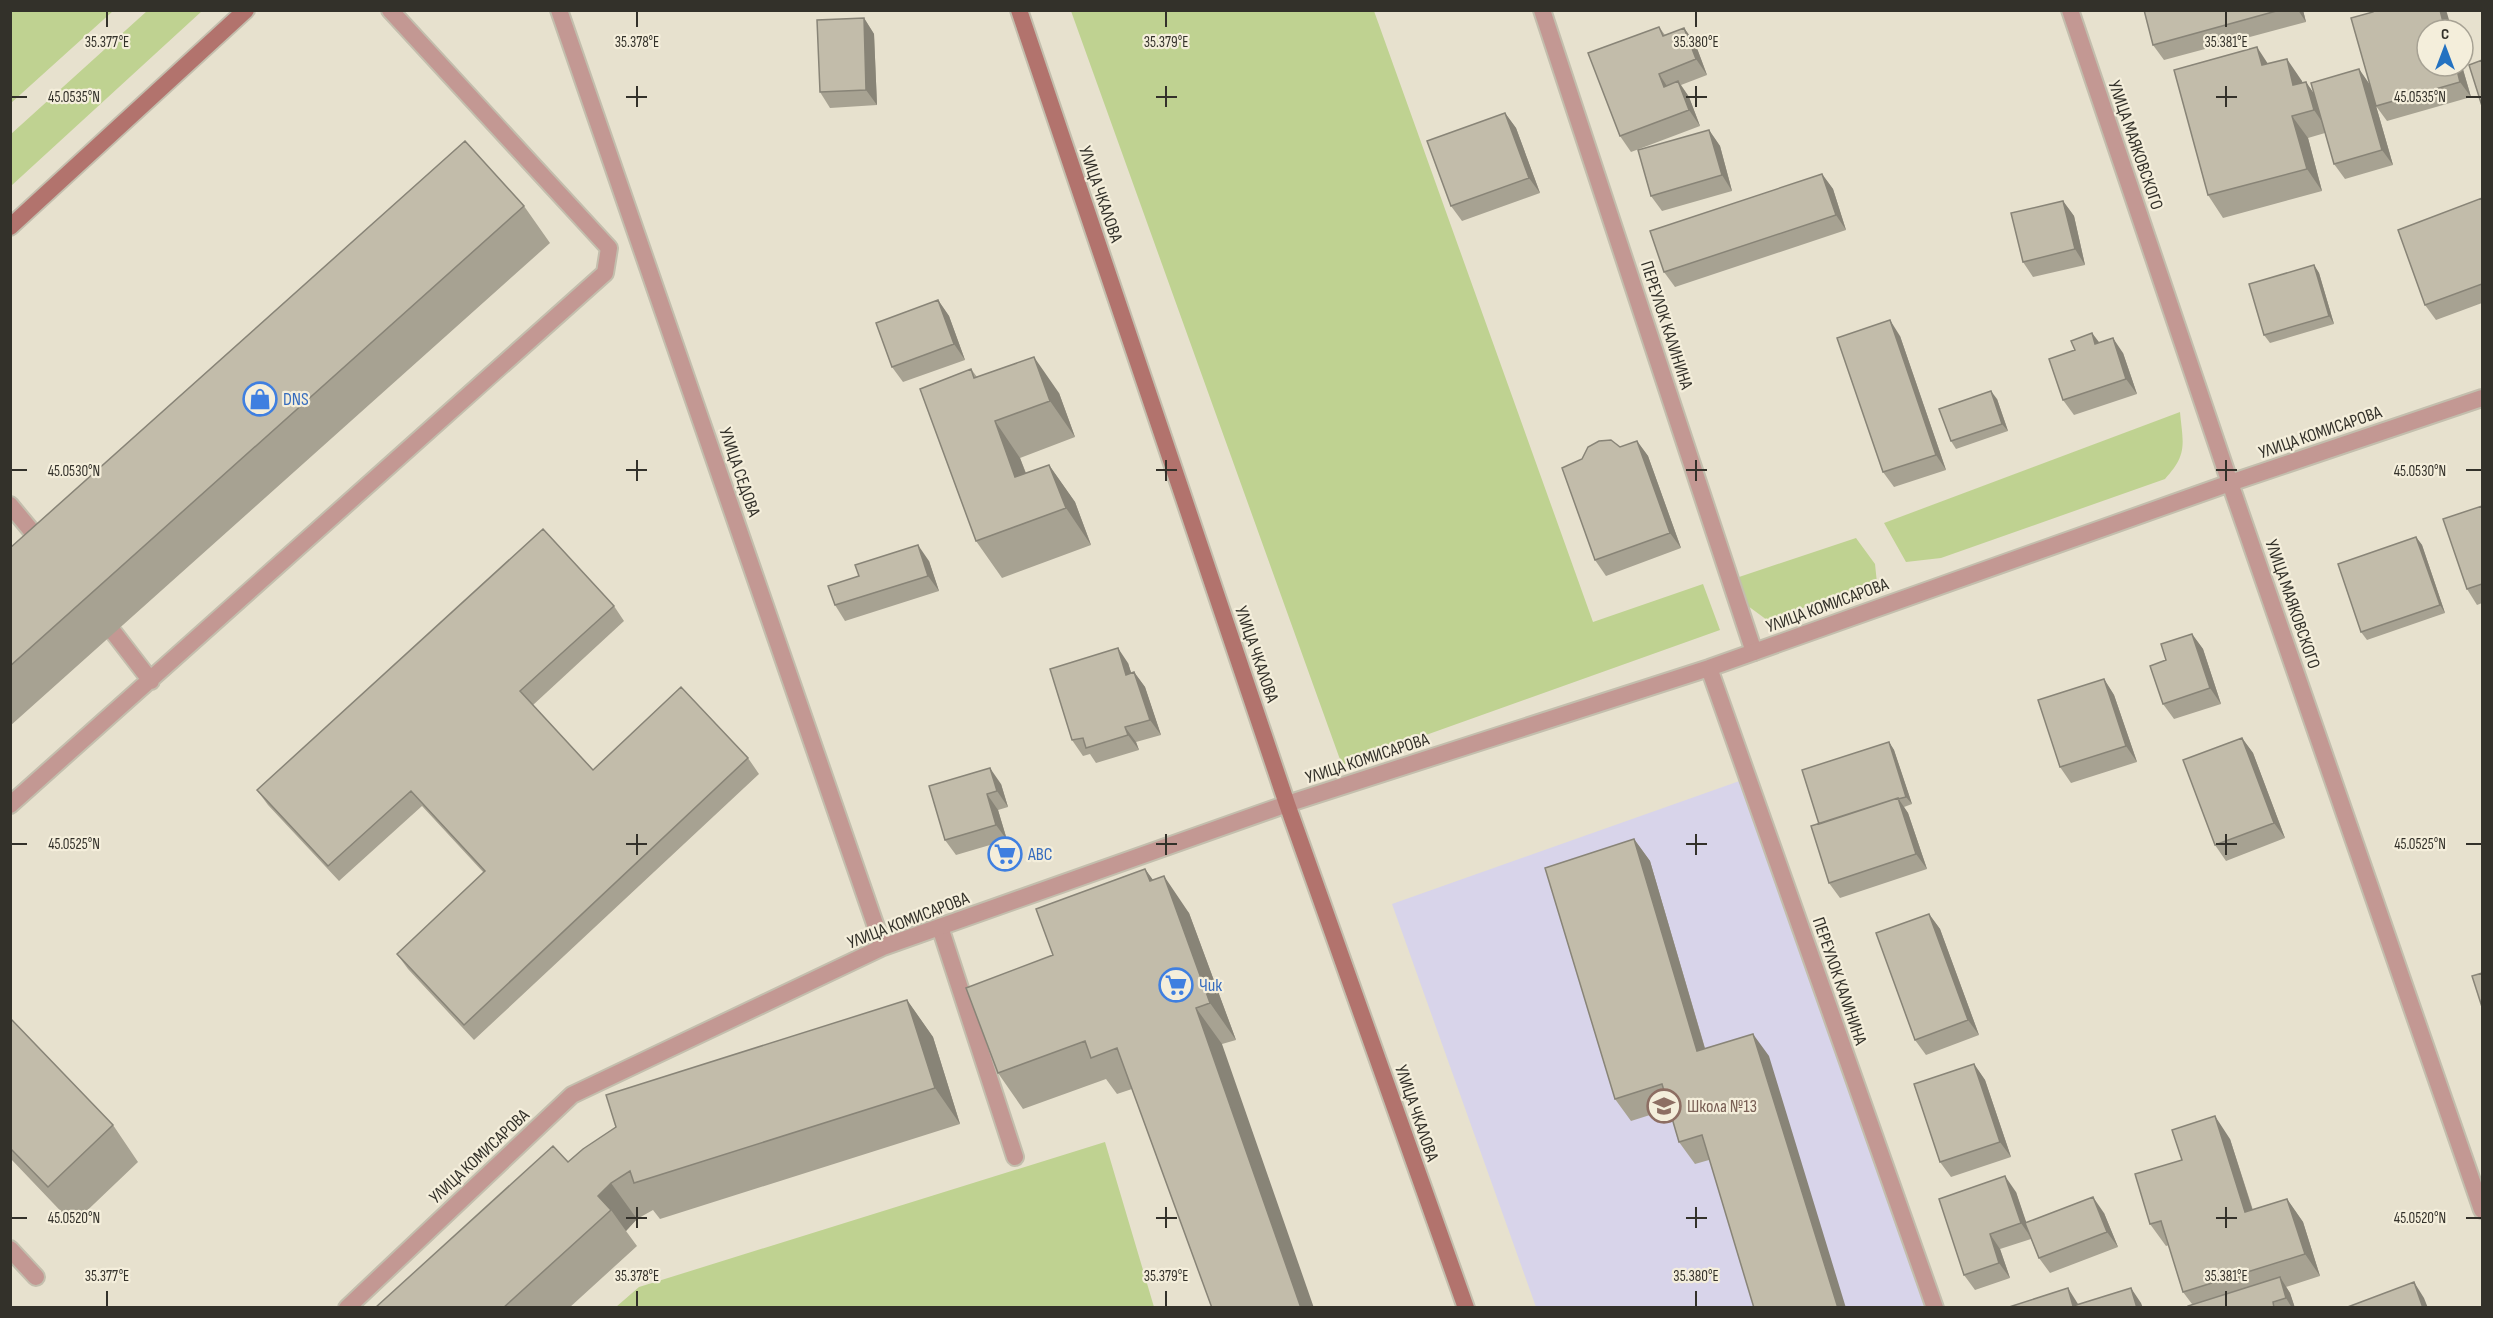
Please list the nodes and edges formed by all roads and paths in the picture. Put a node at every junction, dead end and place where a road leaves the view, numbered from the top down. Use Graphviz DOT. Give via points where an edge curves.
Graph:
graph roads {
  1 [pos="246,10"];
  2 [pos="390,10"];
  3 [pos="559,10"];
  4 [pos="1019,10"];
  5 [pos="1542,10"];
  6 [pos="2070,10"];
  7 [pos="10,227"];
  8 [pos="2482,398"];
  9 [pos="2230,483"];
  10 [pos="10,505"];
  11 [pos="52,556"];
  12 [pos="114,633"];
  13 [pos="1754,652"];
  14 [pos="1709,668"];
  15 [pos="151,681"];
  16 [pos="10,804"];
  17 [pos="1287,804"];
  18 [pos="940,927"];
  19 [pos="883,947"];
  20 [pos="1015,1157"];
  21 [pos="2482,1210"];
  22 [pos="10,1249"];
  23 [pos="36,1277"];
  24 [pos="347,1308"];
  25 [pos="1466,1308"];
  26 [pos="1935,1308"];
  1 -- 7 [label="main road"];
  2 -- 15 [label="street" via="609,248 605,273"];
  3 -- 19 [label="street, УЛИЦА СЕДОВА"];
  4 -- 17 [label="main road, УЛИЦА ЧКАЛОВА"];
  5 -- 13 [label="street, ПЕРЕУЛОК КАЛИНИНА"];
  6 -- 9 [label="street, УЛИЦА МАЯКОВСКОГО"];
  8 -- 9 [label="street, УЛИЦА КОМИСАРОВА"];
  9 -- 13 [label="street, УЛИЦА КОМИСАРОВА"];
  9 -- 21 [label="street, УЛИЦА МАЯКОВСКОГО"];
  10 -- 11 [label="street"];
  12 -- 15 [label="street"];
  13 -- 14 [label="street, УЛИЦА КОМИСАРОВА"];
  14 -- 17 [label="street, УЛИЦА КОМИСАРОВА"];
  14 -- 26 [label="street, ПЕРЕУЛОК КАЛИНИНА"];
  15 -- 16 [label="street"];
  17 -- 18 [label="street, УЛИЦА КОМИСАРОВА"];
  17 -- 25 [label="main road, УЛИЦА ЧКАЛОВА"];
  18 -- 19 [label="street, УЛИЦА КОМИСАРОВА"];
  18 -- 20 [label="street"];
  19 -- 24 [label="street, УЛИЦА КОМИСАРОВА" via="572,1095"];
  22 -- 23 [label="street"];
}
